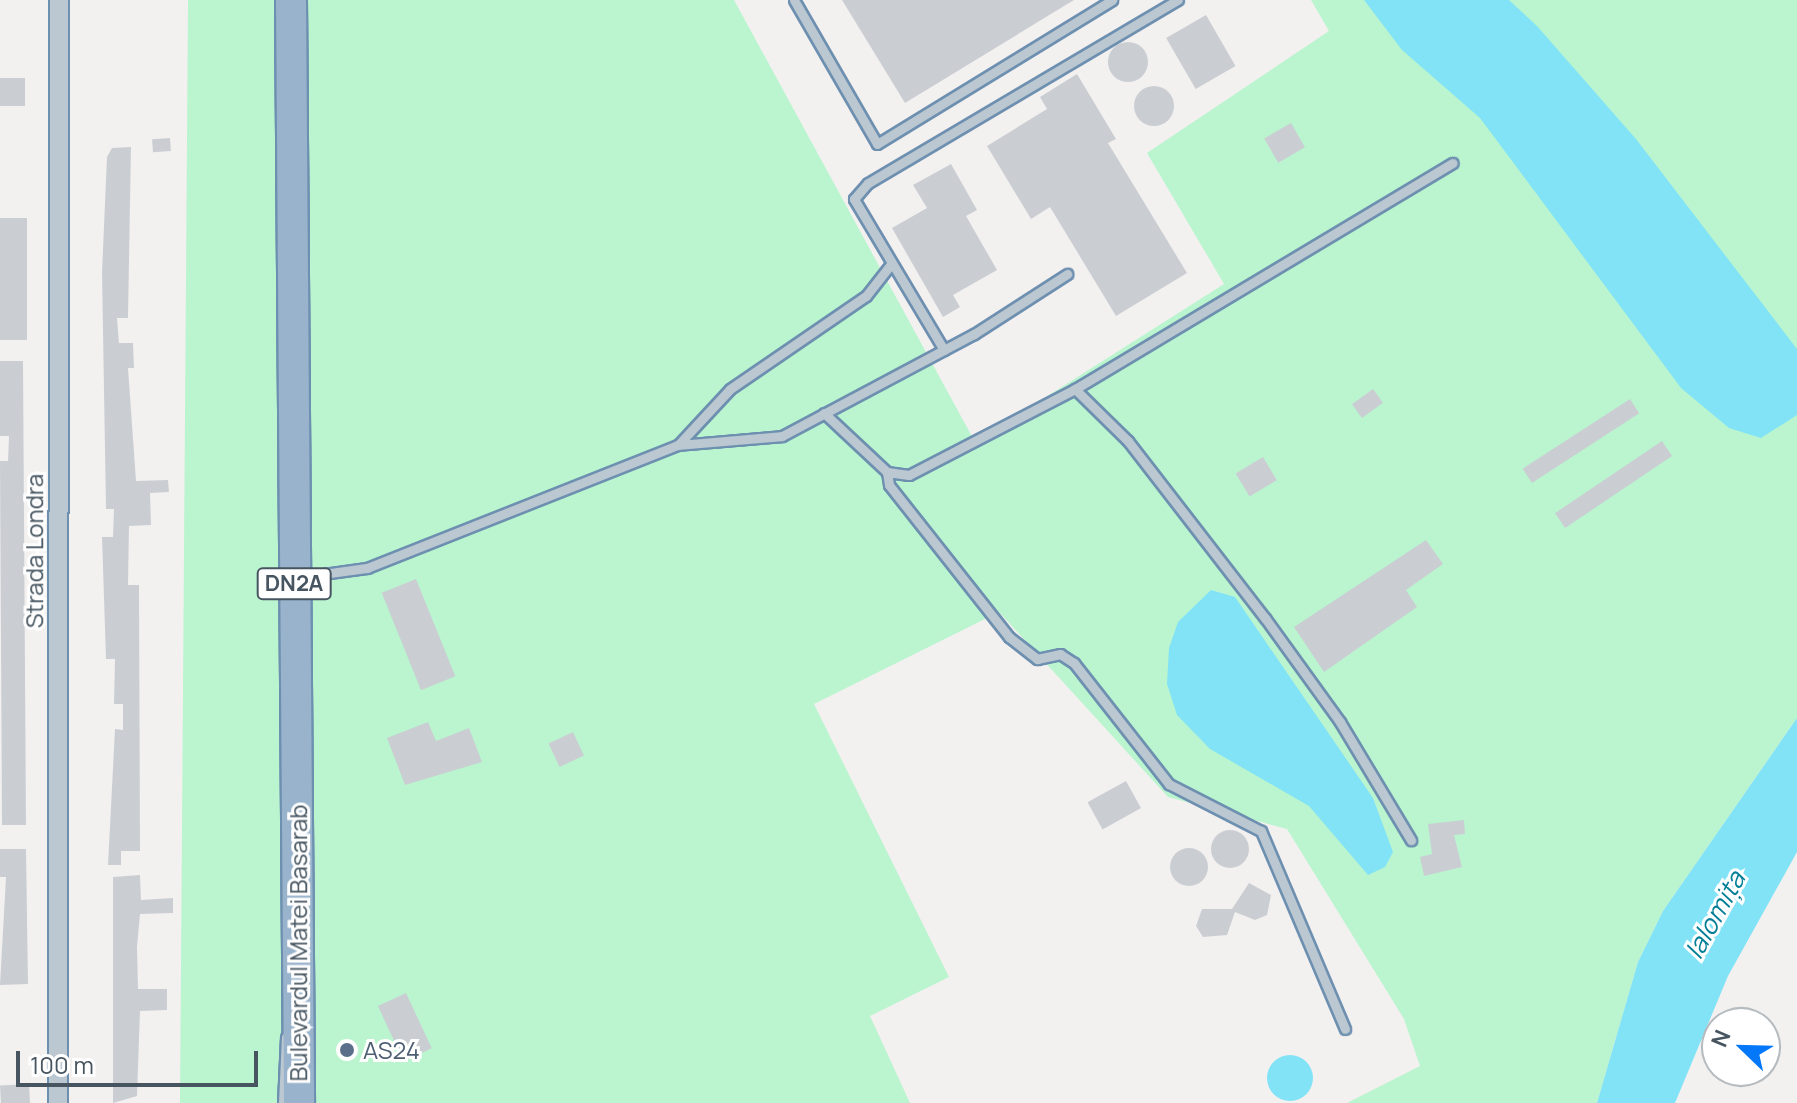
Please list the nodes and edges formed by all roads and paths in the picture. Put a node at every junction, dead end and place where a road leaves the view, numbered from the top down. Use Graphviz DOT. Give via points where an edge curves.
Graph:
graph roads {
  1 [pos="59,0"];
  2 [pos="291,0"];
  3 [pos="794,0"];
  4 [pos="1112,0"];
  5 [pos="1178,0"];
  6 [pos="1452,163"];
  7 [pos="891,264"];
  8 [pos="1067,274"];
  9 [pos="944,350"];
  10 [pos="1075,389"];
  11 [pos="824,413"];
  12 [pos="678,445"];
  13 [pos="887,472"];
  14 [pos="294,578"];
  15 [pos="1411,840"];
  16 [pos="295,1007"];
  17 [pos="1345,1029"];
  18 [pos="58,1103"];
  19 [pos="283,1103"];
  20 [pos="299,1103"];
  1 -- 18 [label="street, Strada Londra"];
  2 -- 14 [label="highway, DN2A"];
  3 -- 4 [label="lane" via="877,144"];
  5 -- 7 [label="lane" via="860,190 857,211"];
  6 -- 10 [label="lane"];
  7 -- 9 [label="lane"];
  7 -- 12 [label="lane" via="866,296 730,389"];
  8 -- 9 [label="lane"];
  9 -- 11 [label="lane"];
  10 -- 13 [label="lane" via="909,475"];
  10 -- 15 [label="lane" via="1128,441 1265,618 1340,722"];
  11 -- 12 [label="lane" via="782,436"];
  11 -- 13 [label="lane"];
  12 -- 14 [label="lane" via="367,568"];
  13 -- 17 [label="lane" via="889,485 1009,637 1037,659 1060,654 1074,663 1169,784 1261,831"];
  14 -- 16 [label="highway, Bulevardul Matei Basarab / DN2A"];
  16 -- 19 [label="lane" via="282,1050"];
  16 -- 20 [label="highway, Bulevardul Matei Basarab / DN2A"];
}
